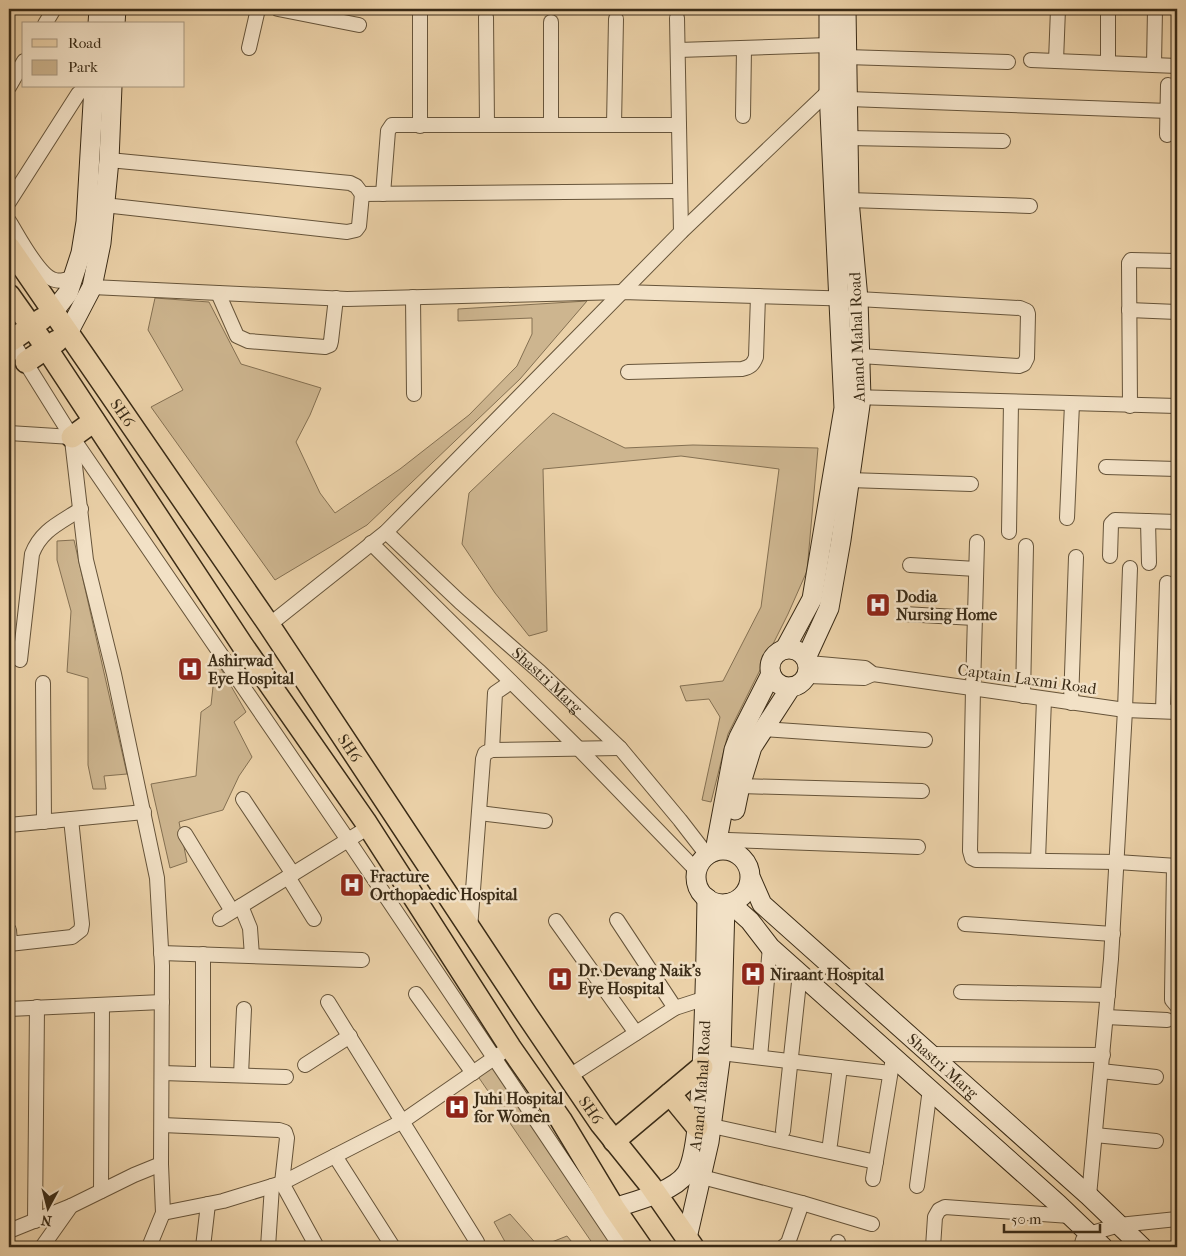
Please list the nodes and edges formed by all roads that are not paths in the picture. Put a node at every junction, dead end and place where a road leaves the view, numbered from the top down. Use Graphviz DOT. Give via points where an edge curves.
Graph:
graph roads {
  1 [pos="54,9"];
  2 [pos="99,9"];
  3 [pos="116,9"];
  4 [pos="258,9"];
  5 [pos="278,9"];
  6 [pos="829,9"];
  7 [pos="846,9"];
  8 [pos="1058,9"];
  9 [pos="1108,9"];
  10 [pos="1155,9"];
  11 [pos="420,14"];
  12 [pos="486,17"];
  13 [pos="677,18"];
  14 [pos="616,19"];
  15 [pos="46,22"];
  16 [pos="98,22"];
  17 [pos="115,22"];
  18 [pos="551,22"];
  19 [pos="359,25"];
  20 [pos="829,45"];
  21 [pos="249,48"];
  22 [pos="744,48"];
  23 [pos="678,50"];
  24 [pos="1031,60"];
  25 [pos="1056,61"];
  26 [pos="1008,62"];
  27 [pos="1108,63"];
  28 [pos="22,64"];
  29 [pos="1154,65"];
  30 [pos="847,66"];
  31 [pos="1177,66"];
  32 [pos="1168,85"];
  33 [pos="9,87"];
  34 [pos="85,88"];
  35 [pos="94,88"];
  36 [pos="112,88"];
  37 [pos="829,91"];
  38 [pos="848,99"];
  39 [pos="1168,111"];
  40 [pos="744,116"];
  41 [pos="487,125"];
  42 [pos="551,125"];
  43 [pos="614,125"];
  44 [pos="679,125"];
  45 [pos="420,126"];
  46 [pos="1168,136"];
  47 [pos="849,138"];
  48 [pos="1003,141"];
  49 [pos="109,160"];
  50 [pos="362,194"];
  51 [pos="383,194"];
  52 [pos="681,198"];
  53 [pos="849,200"];
  54 [pos="9,202"];
  55 [pos="104,205"];
  56 [pos="1030,206"];
  57 [pos="707,207"];
  58 [pos="9,221"];
  59 [pos="681,232"];
  60 [pos="9,247"];
  61 [pos="1177,261"];
  62 [pos="74,277"];
  63 [pos="92,287"];
  64 [pos="622,292"];
  65 [pos="218,293"];
  66 [pos="9,295"];
  67 [pos="758,296"];
  68 [pos="412,297"];
  69 [pos="336,298"];
  70 [pos="839,298"];
  71 [pos="858,299"];
  72 [pos="1129,310"];
  73 [pos="53,312"];
  74 [pos="1177,312"];
  75 [pos="31,327"];
  76 [pos="68,333"];
  77 [pos="10,338"];
  78 [pos="46,348"];
  79 [pos="860,356"];
  80 [pos="26,362"];
  81 [pos="628,372"];
  82 [pos="414,394"];
  83 [pos="852,397"];
  84 [pos="1011,402"];
  85 [pos="1072,404"];
  86 [pos="1130,406"];
  87 [pos="1177,406"];
  88 [pos="94,421"];
  89 [pos="9,433"];
  90 [pos="72,437"];
  91 [pos="1106,467"];
  92 [pos="1177,469"];
  93 [pos="849,480"];
  94 [pos="971,484"];
  95 [pos="81,509"];
  96 [pos="1068,518"];
  97 [pos="1148,521"];
  98 [pos="1177,522"];
  99 [pos="386,532"];
  100 [pos="1009,532"];
  101 [pos="977,542"];
  102 [pos="371,544"];
  103 [pos="1026,546"];
  104 [pos="1110,556"];
  105 [pos="1076,557"];
  106 [pos="1149,563"];
  107 [pos="910,565"];
  108 [pos="1130,568"];
  109 [pos="976,569"];
  110 [pos="1167,583"];
  111 [pos="904,614"];
  112 [pos="974,618"];
  113 [pos="269,624"];
  114 [pos="1172,628"];
  115 [pos="785,649"];
  116 [pos="20,660"];
  117 [pos="808,666"];
  118 [pos="1171,668"];
  119 [pos="770,674"];
  120 [pos="511,682"];
  121 [pos="43,683"];
  122 [pos="791,687"];
  123 [pos="973,689"];
  124 [pos="1023,696"];
  125 [pos="1044,699"];
  126 [pos="1071,702"];
  127 [pos="1125,710"];
  128 [pos="1170,712"];
  129 [pos="763,729"];
  130 [pos="926,740"];
  131 [pos="620,748"];
  132 [pos="579,749"];
  133 [pos="492,750"];
  134 [pos="740,786"];
  135 [pos="922,791"];
  136 [pos="243,799"];
  137 [pos="144,812"];
  138 [pos="479,813"];
  139 [pos="71,819"];
  140 [pos="545,821"];
  141 [pos="44,822"];
  142 [pos="9,825"];
  143 [pos="369,827"];
  144 [pos="185,834"];
  145 [pos="348,840"];
  146 [pos="918,847"];
  147 [pos="714,853"];
  148 [pos="1038,860"];
  149 [pos="1117,862"];
  150 [pos="1176,866"];
  151 [pos="290,876"];
  152 [pos="750,879"];
  153 [pos="707,898"];
  154 [pos="728,903"];
  155 [pos="231,912"];
  156 [pos="314,919"];
  157 [pos="617,920"];
  158 [pos="556,921"];
  159 [pos="965,924"];
  160 [pos="470,928"];
  161 [pos="1113,934"];
  162 [pos="9,939"];
  163 [pos="770,947"];
  164 [pos="161,953"];
  165 [pos="203,954"];
  166 [pos="252,956"];
  167 [pos="362,960"];
  168 [pos="800,973"];
  169 [pos="962,992"];
  170 [pos="416,994"];
  171 [pos="1108,995"];
  172 [pos="706,998"];
  173 [pos="162,1002"];
  174 [pos="328,1002"];
  175 [pos="102,1005"];
  176 [pos="1177,1006"];
  177 [pos="37,1007"];
  178 [pos="675,1008"];
  179 [pos="9,1009"];
  180 [pos="244,1009"];
  181 [pos="1106,1016"];
  182 [pos="1166,1020"];
  183 [pos="636,1033"];
  184 [pos="350,1036"];
  185 [pos="502,1053"];
  186 [pos="721,1053"];
  187 [pos="930,1054"];
  188 [pos="1103,1055"];
  189 [pos="760,1058"];
  190 [pos="790,1061"];
  191 [pos="305,1065"];
  192 [pos="892,1065"];
  193 [pos="702,1066"];
  194 [pos="840,1067"];
  195 [pos="1101,1071"];
  196 [pos="162,1073"];
  197 [pos="472,1073"];
  198 [pos="203,1074"];
  199 [pos="241,1075"];
  200 [pos="568,1076"];
  201 [pos="286,1077"];
  202 [pos="1156,1077"];
  203 [pos="930,1090"];
  204 [pos="670,1094"];
  205 [pos="402,1121"];
  206 [pos="162,1125"];
  207 [pos="705,1126"];
  208 [pos="784,1131"];
  209 [pos="1095,1135"];
  210 [pos="614,1141"];
  211 [pos="1156,1141"];
  212 [pos="830,1144"];
  213 [pos="335,1156"];
  214 [pos="161,1164"];
  215 [pos="869,1165"];
  216 [pos="695,1174"];
  217 [pos="873,1179"];
  218 [pos="277,1184"];
  219 [pos="918,1186"];
  220 [pos="101,1191"];
  221 [pos="656,1194"];
  222 [pos="1089,1196"];
  223 [pos="208,1204"];
  224 [pos="802,1204"];
  225 [pos="71,1206"];
  226 [pos="606,1210"];
  227 [pos="163,1213"];
  228 [pos="1070,1216"];
  229 [pos="1177,1219"];
  230 [pos="35,1220"];
  231 [pos="872,1224"];
  232 [pos="1119,1225"];
  233 [pos="9,1231"];
  234 [pos="1085,1241"];
  235 [pos="477,1242"];
  236 [pos="690,1243"];
  237 [pos="42,1247"];
  238 [pos="149,1247"];
  239 [pos="202,1247"];
  240 [pos="268,1247"];
  241 [pos="317,1247"];
  242 [pos="393,1247"];
  243 [pos="621,1247"];
  244 [pos="641,1247"];
  245 [pos="783,1247"];
  246 [pos="933,1247"];
  247 [pos="1103,1247"];
  248 [pos="1142,1247"];
  1 -- 15 [label="street"];
  2 -- 16 [label="main road"];
  3 -- 17 [label="main road"];
  4 -- 21 [label="street"];
  5 -- 19 [label="street"];
  6 -- 20 [label="main road, Anand Mahal Road"];
  7 -- 30 [label="main road, Anand Mahal Road"];
  8 -- 25 [label="street"];
  9 -- 27 [label="street"];
  10 -- 29 [label="street"];
  11 -- 45 [label="street"];
  12 -- 41 [label="street"];
  13 -- 23 [label="street"];
  14 -- 43 [label="street"];
  18 -- 42 [label="street"];
  20 -- 22 [label="street"];
  20 -- 37 [label="main road, Anand Mahal Road"];
  22 -- 23 [label="street"];
  22 -- 40 [label="street"];
  23 -- 44 [label="street"];
  24 -- 25 [label="street"];
  25 -- 27 [label="street"];
  26 -- 30 [label="street"];
  27 -- 29 [label="street"];
  28 -- 33 [label="street"];
  29 -- 31 [label="street"];
  30 -- 37 [label="street"];
  30 -- 38 [label="main road, Anand Mahal Road"];
  32 -- 39 [label="street"];
  34 -- 54 [label="street"];
  35 -- 62 [label="main road" via="86,222"];
  36 -- 49 [label="main road"];
  37 -- 57 [label="street"];
  37 -- 70 [label="main road, Anand Mahal Road"];
  38 -- 39 [label="street"];
  38 -- 47 [label="main road, Anand Mahal Road"];
  39 -- 46 [label="street"];
  41 -- 42 [label="street"];
  41 -- 45 [label="street"];
  42 -- 43 [label="street"];
  43 -- 44 [label="street"];
  44 -- 52 [label="street"];
  45 -- 51 [label="street" via="389,127"];
  47 -- 48 [label="street"];
  47 -- 53 [label="main road, Anand Mahal Road"];
  49 -- 50 [label="street" via="350,183"];
  49 -- 55 [label="main road"];
  50 -- 51 [label="street"];
  50 -- 55 [label="street" via="359,226 348,232"];
  51 -- 52 [label="street"];
  52 -- 57 [label="street"];
  52 -- 59 [label="street"];
  53 -- 56 [label="street"];
  53 -- 71 [label="main road, Anand Mahal Road"];
  55 -- 63 [label="main road" via="101,243"];
  57 -- 59 [label="street"];
  58 -- 62 [label="street" via="47,276 60,281"];
  59 -- 64 [label="street"];
  60 -- 73 [label="main road, SH6"];
  61 -- 72 [label="street" via="1131,260 1128,265"];
  62 -- 73 [label="main road" via="68,293"];
  63 -- 65 [label="street"];
  63 -- 76 [label="main road"];
  64 -- 67 [label="street"];
  64 -- 68 [label="street"];
  64 -- 99 [label="street"];
  65 -- 69 [label="street"];
  65 -- 69 [label="street" via="237,336 248,341 325,347 331,341"];
  66 -- 75 [label="main road"];
  67 -- 70 [label="street"];
  67 -- 81 [label="street" via="756,357 749,367"];
  68 -- 69 [label="street"];
  68 -- 82 [label="street"];
  70 -- 71 [label="street"];
  70 -- 83 [label="main road, Anand Mahal Road"];
  71 -- 79 [label="main road, Anand Mahal Road"];
  71 -- 79 [label="street" via="1020,308 1028,314 1027,358 1019,366"];
  72 -- 74 [label="street"];
  72 -- 86 [label="street"];
  73 -- 75 [label="main road"];
  73 -- 76 [label="main road, SH6"];
  75 -- 77 [label="main road"];
  75 -- 78 [label="main road"];
  76 -- 78 [label="main road"];
  76 -- 113 [label="main road, SH6"];
  77 -- 80 [label="street"];
  78 -- 80 [label="main road"];
  78 -- 88 [label="main road"];
  79 -- 83 [label="main road, Anand Mahal Road"];
  80 -- 90 [label="street"];
  83 -- 84 [label="street"];
  83 -- 93 [label="main road, Anand Mahal Road"];
  83 -- 115 [label="main road, Anand Mahal Road" via="842,421 812,599"];
  84 -- 85 [label="street"];
  84 -- 100 [label="street"];
  85 -- 86 [label="street"];
  85 -- 96 [label="street"];
  86 -- 87 [label="street"];
  88 -- 90 [label="main road"];
  88 -- 143 [label="main road" via="243,646"];
  89 -- 90 [label="street"];
  90 -- 95 [label="street"];
  90 -- 145 [label="street"];
  91 -- 92 [label="street"];
  93 -- 94 [label="street"];
  93 -- 117 [label="main road, Anand Mahal Road" via="829,608"];
  95 -- 116 [label="street" via="47,531 32,554"];
  95 -- 137 [label="street" via="86,560"];
  97 -- 98 [label="street"];
  97 -- 104 [label="street" via="1115,520 1111,524"];
  97 -- 106 [label="street"];
  99 -- 102 [label="street"];
  99 -- 131 [label="street, Shastri Marg"];
  101 -- 109 [label="street"];
  102 -- 113 [label="street"];
  102 -- 120 [label="street, Shastri Marg"];
  103 -- 124 [label="street"];
  105 -- 126 [label="street"];
  107 -- 109 [label="street"];
  108 -- 127 [label="street"];
  109 -- 112 [label="street"];
  110 -- 114 [label="street"];
  111 -- 112 [label="street"];
  112 -- 123 [label="street"];
  113 -- 160 [label="main road, SH6"];
  114 -- 118 [label="street"];
  115 -- 117 [label="main road" via="797,650"];
  115 -- 119 [label="main road" via="774,656"];
  117 -- 122 [label="main road" via="802,682"];
  117 -- 123 [label="street, Captain Laxmi Road" via="864,668 873,674"];
  118 -- 128 [label="street"];
  119 -- 122 [label="main road" via="778,684"];
  119 -- 147 [label="main road" via="734,750"];
  120 -- 132 [label="street, Shastri Marg"];
  120 -- 133 [label="street" via="495,693"];
  121 -- 141 [label="street"];
  122 -- 129 [label="main road"];
  123 -- 124 [label="street, Captain Laxmi Road"];
  123 -- 148 [label="street" via="971,854 976,860"];
  124 -- 125 [label="street, Captain Laxmi Road"];
  125 -- 126 [label="street, Captain Laxmi Road"];
  125 -- 148 [label="street"];
  126 -- 127 [label="street, Captain Laxmi Road"];
  127 -- 128 [label="street, Captain Laxmi Road"];
  127 -- 149 [label="street"];
  129 -- 130 [label="street"];
  129 -- 134 [label="main road" via="752,747"];
  131 -- 132 [label="street"];
  131 -- 147 [label="street, Shastri Marg" via="680,820"];
  132 -- 133 [label="street"];
  132 -- 147 [label="street, Shastri Marg"];
  133 -- 138 [label="street" via="483,759"];
  134 -- 135 [label="street"];
  134 -- 147 [label="main road"];
  136 -- 151 [label="street"];
  137 -- 139 [label="street"];
  137 -- 164 [label="street" via="157,878"];
  138 -- 140 [label="street"];
  138 -- 160 [label="street"];
  139 -- 141 [label="street"];
  139 -- 162 [label="street" via="80,930 72,937"];
  141 -- 142 [label="street"];
  143 -- 145 [label="street"];
  143 -- 185 [label="main road"];
  144 -- 155 [label="street"];
  145 -- 151 [label="street"];
  145 -- 185 [label="street"];
  146 -- 147 [label="street"];
  147 -- 152 [label="main road" via="734,852 741,856 750,870"];
  147 -- 153 [label="main road" via="696,880"];
  148 -- 149 [label="street"];
  149 -- 150 [label="street"];
  149 -- 161 [label="street"];
  150 -- 176 [label="street" via="1172,1000"];
  151 -- 155 [label="street"];
  151 -- 156 [label="street"];
  152 -- 154 [label="main road" via="744,894"];
  152 -- 187 [label="main road, Shastri Marg" via="762,904"];
  153 -- 154 [label="main road" via="712,902"];
  153 -- 172 [label="main road, Anand Mahal Road"];
  154 -- 163 [label="main road, Shastri Marg" via="750,921"];
  154 -- 186 [label="main road, Anand Mahal Road"];
  155 -- 166 [label="street" via="250,928"];
  157 -- 178 [label="street"];
  158 -- 183 [label="street"];
  159 -- 161 [label="street"];
  160 -- 200 [label="main road, SH6"];
  161 -- 171 [label="street"];
  163 -- 168 [label="main road, Shastri Marg"];
  163 -- 189 [label="street"];
  164 -- 165 [label="street"];
  164 -- 173 [label="street"];
  165 -- 166 [label="street"];
  165 -- 198 [label="street"];
  166 -- 167 [label="street"];
  168 -- 190 [label="street"];
  168 -- 192 [label="main road, Shastri Marg"];
  169 -- 171 [label="street"];
  170 -- 197 [label="street"];
  171 -- 181 [label="street"];
  172 -- 178 [label="street"];
  172 -- 193 [label="main road, Anand Mahal Road"];
  173 -- 175 [label="street"];
  173 -- 196 [label="street"];
  174 -- 184 [label="street"];
  175 -- 177 [label="street"];
  175 -- 220 [label="street"];
  177 -- 179 [label="street"];
  177 -- 230 [label="street"];
  178 -- 183 [label="street"];
  180 -- 199 [label="street"];
  181 -- 182 [label="street"];
  181 -- 188 [label="street"];
  183 -- 200 [label="street"];
  184 -- 191 [label="street"];
  184 -- 205 [label="street"];
  185 -- 197 [label="street"];
  185 -- 226 [label="main road" via="560,1120"];
  186 -- 189 [label="street"];
  186 -- 207 [label="main road, Anand Mahal Road"];
  187 -- 188 [label="street"];
  187 -- 222 [label="main road, Shastri Marg"];
  188 -- 195 [label="street"];
  189 -- 190 [label="street"];
  190 -- 194 [label="street"];
  190 -- 208 [label="street"];
  192 -- 194 [label="street"];
  192 -- 203 [label="main road, Shastri Marg"];
  192 -- 215 [label="street"];
  193 -- 204 [label="main road"];
  193 -- 207 [label="main road, Anand Mahal Road"];
  194 -- 212 [label="street"];
  195 -- 202 [label="street"];
  195 -- 209 [label="street"];
  196 -- 198 [label="street"];
  196 -- 206 [label="street"];
  197 -- 205 [label="street"];
  198 -- 199 [label="street"];
  199 -- 201 [label="street"];
  200 -- 210 [label="main road, SH6"];
  203 -- 219 [label="street"];
  203 -- 228 [label="main road, Shastri Marg"];
  204 -- 207 [label="main road"];
  204 -- 210 [label="main road"];
  205 -- 213 [label="street"];
  205 -- 235 [label="street"];
  206 -- 214 [label="street"];
  206 -- 218 [label="street" via="282,1130 286,1138"];
  207 -- 215 [label="street"];
  207 -- 216 [label="main road, Anand Mahal Road"];
  209 -- 211 [label="street"];
  209 -- 222 [label="street"];
  210 -- 221 [label="main road, SH6"];
  213 -- 218 [label="street"];
  213 -- 242 [label="street"];
  214 -- 220 [label="street"];
  214 -- 227 [label="street"];
  215 -- 217 [label="street"];
  216 -- 221 [label="main road, Anand Mahal Road"];
  216 -- 224 [label="street"];
  216 -- 236 [label="main road, Anand Mahal Road"];
  218 -- 223 [label="street"];
  218 -- 240 [label="street"];
  218 -- 241 [label="street"];
  220 -- 225 [label="street"];
  221 -- 226 [label="main road, Anand Mahal Road"];
  221 -- 236 [label="main road, SH6"];
  222 -- 232 [label="main road, Shastri Marg"];
  223 -- 227 [label="street"];
  223 -- 239 [label="street"];
  224 -- 231 [label="street"];
  224 -- 245 [label="street" via="788,1243"];
  225 -- 230 [label="street"];
  225 -- 237 [label="street"];
  226 -- 243 [label="street"];
  226 -- 244 [label="main road"];
  227 -- 238 [label="street"];
  228 -- 234 [label="main road, Shastri Marg"];
  228 -- 246 [label="street" via="945,1208 938,1210 935,1217"];
  229 -- 232 [label="street"];
  230 -- 233 [label="street"];
  232 -- 234 [label="street"];
  232 -- 248 [label="main road, Shastri Marg"];
  234 -- 247 [label="main road, Shastri Marg"];
}
